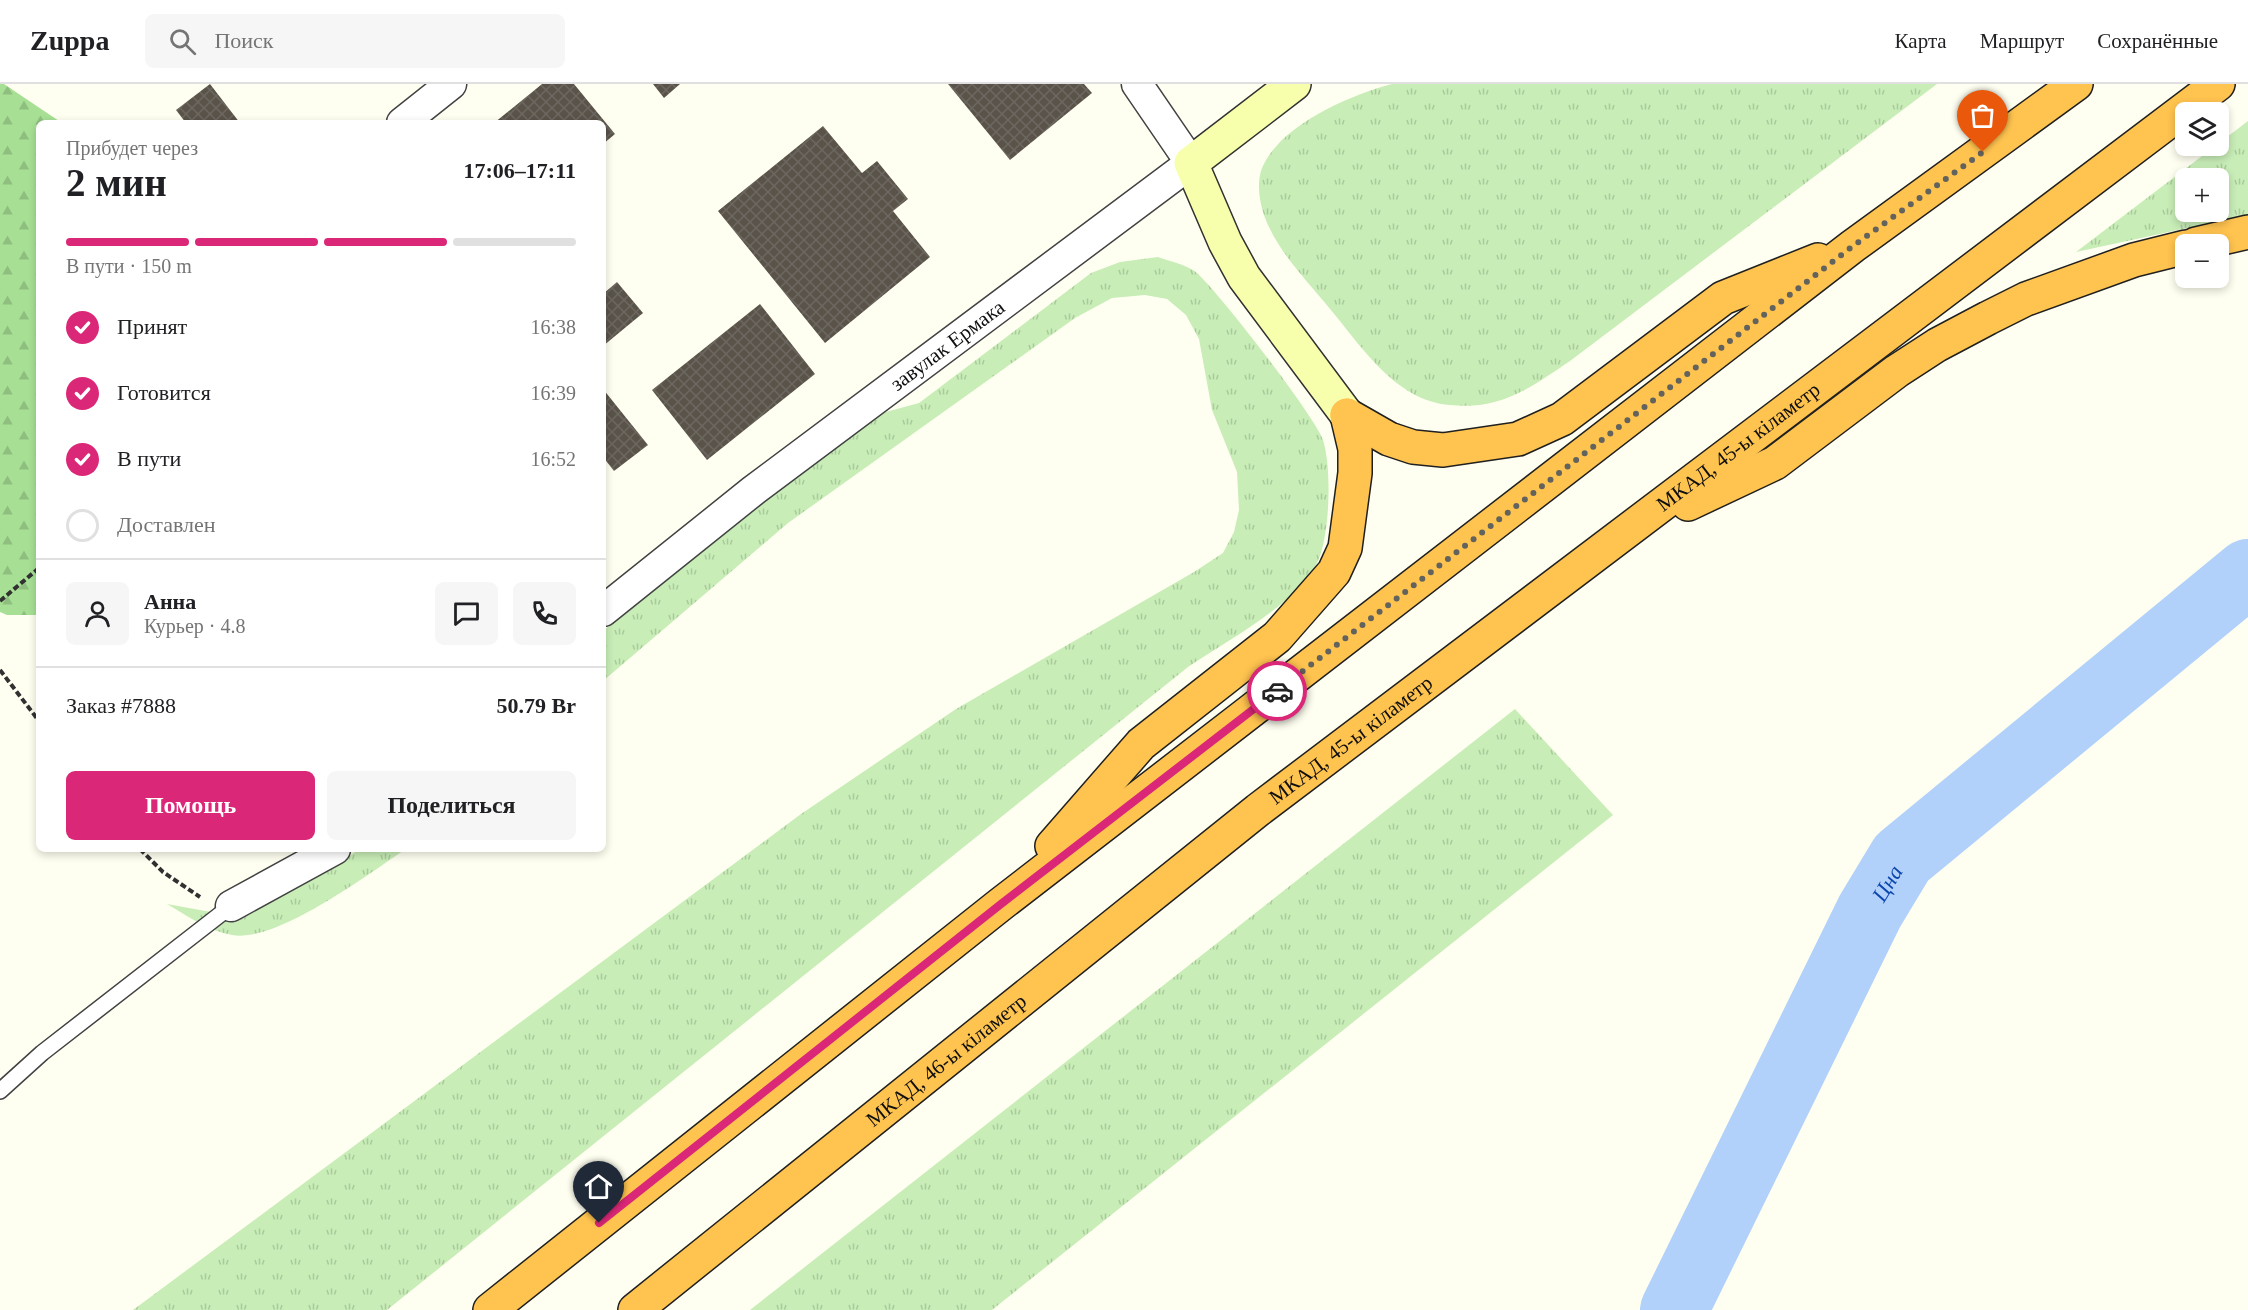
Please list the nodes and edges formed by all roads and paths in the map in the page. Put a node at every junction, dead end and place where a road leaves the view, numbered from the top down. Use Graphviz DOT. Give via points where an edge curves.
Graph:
graph roads {
  1 [pos="450,84"];
  2 [pos="1137,84"];
  3 [pos="1294,84"];
  4 [pos="2076,84"];
  5 [pos="2218,84"];
  6 [pos="406,120"];
  7 [pos="1191,163"];
  8 [pos="2248,232"];
  9 [pos="2229,236"];
  10 [pos="1853,246"];
  11 [pos="2175,250"];
  12 [pos="1347,415"];
  13 [pos="1630,531"];
  14 [pos="36,571"];
  15 [pos="0,601"];
  16 [pos="606,609"];
  17 [pos="0,670"];
  18 [pos="36,717"];
  19 [pos="1258,810"];
  20 [pos="143,852"];
  21 [pos="330,852"];
  22 [pos="1001,904"];
  23 [pos="231,906"];
  24 [pos="0,1091"];
  25 [pos="490,1310"];
  26 [pos="635,1310"];
  1 -- 6 [label="street"];
  2 -- 7 [label="street"];
  3 -- 7 [label="street, завулак Ермака"];
  4 -- 10 [label="highway"];
  5 -- 13 [label="highway, МКАД, 45-ы кіламетр"];
  7 -- 12 [label="street" via="1245,278"];
  7 -- 16 [label="street, завулак Ермака" via="754,490"];
  8 -- 9 [label="highway"];
  10 -- 12 [label="highway" via="1723,298 1562,419 1518,439 1443,450 1413,447"];
  10 -- 22 [label="highway"];
  11 -- 13 [label="highway" via="2134,260 2026,299 1988,318 1897,371 1776,463"];
  12 -- 22 [label="highway" via="1355,449 1353,491 1345,548 1334,572 1276,637 1141,744"];
  13 -- 19 [label="highway, МКАД, 45-ы кіламетр"];
  14 -- 15 [label="path"];
  17 -- 18 [label="path"];
  19 -- 26 [label="highway, МКАД, 46-ы кіламетр"];
  20 -- 23 [label="path" via="196,896"];
  21 -- 23 [label="street"];
  22 -- 25 [label="highway"];
  23 -- 24 [label="lane" via="42,1053"];
}
